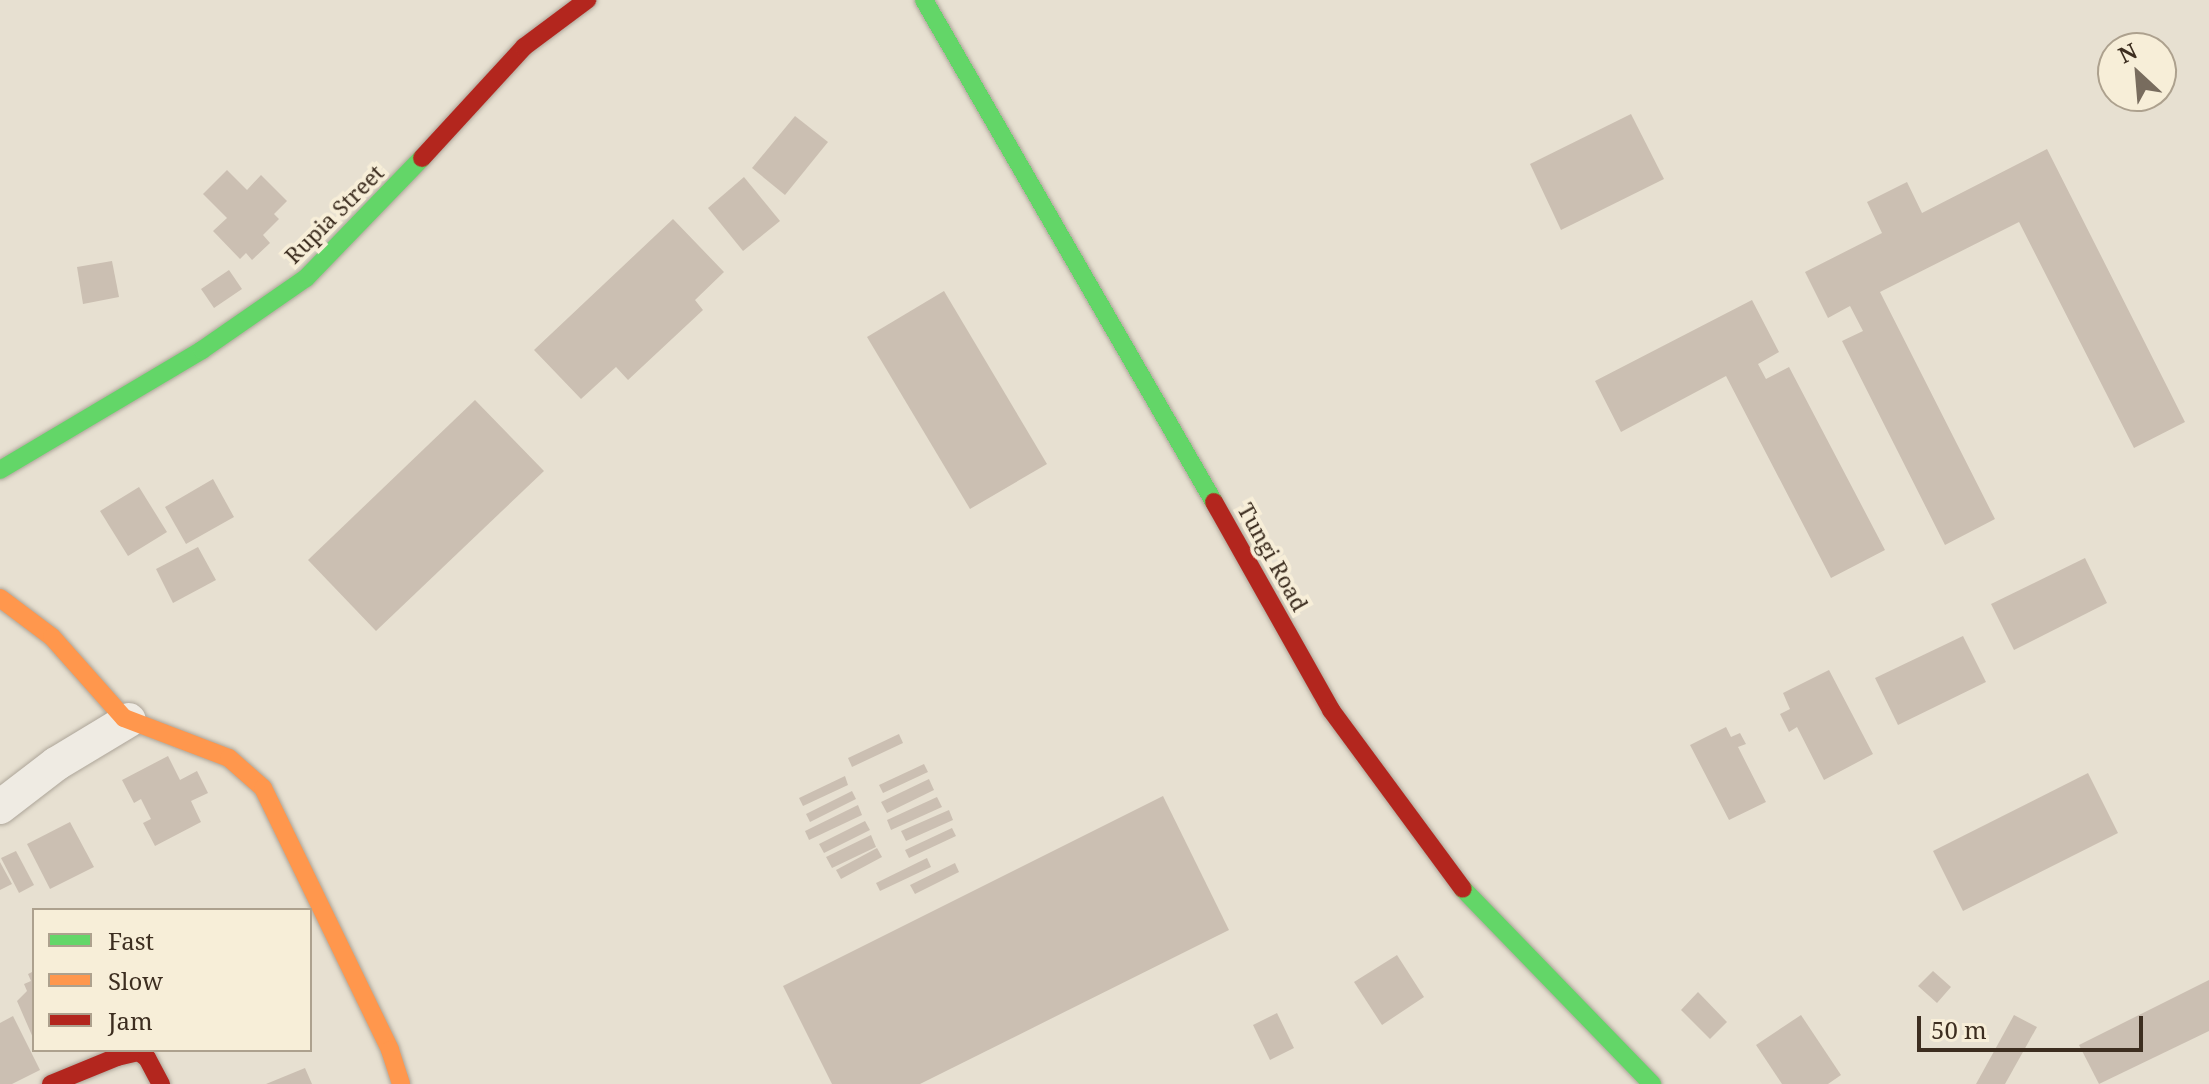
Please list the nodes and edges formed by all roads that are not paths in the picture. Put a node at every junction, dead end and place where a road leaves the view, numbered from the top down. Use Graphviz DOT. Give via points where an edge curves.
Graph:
graph roads {
  1 [pos="587,0"];
  2 [pos="924,0"];
  3 [pos="0,470"];
  4 [pos="0,598"];
  5 [pos="129,720"];
  6 [pos="0,807"];
  7 [pos="51,1084"];
  8 [pos="161,1084"];
  9 [pos="401,1084"];
  10 [pos="1652,1084"];
  1 -- 3 [label="street, Rupia Street" via="524,47 306,278 202,350"];
  2 -- 10 [label="street, Tungi Road" via="1331,710 1475,905"];
  4 -- 5 [label="street" via="52,637"];
  5 -- 6 [label="street" via="56,764"];
  5 -- 9 [label="street" via="229,758 263,788 390,1050"];
  7 -- 8 [label="street" via="139,1052"];
}
